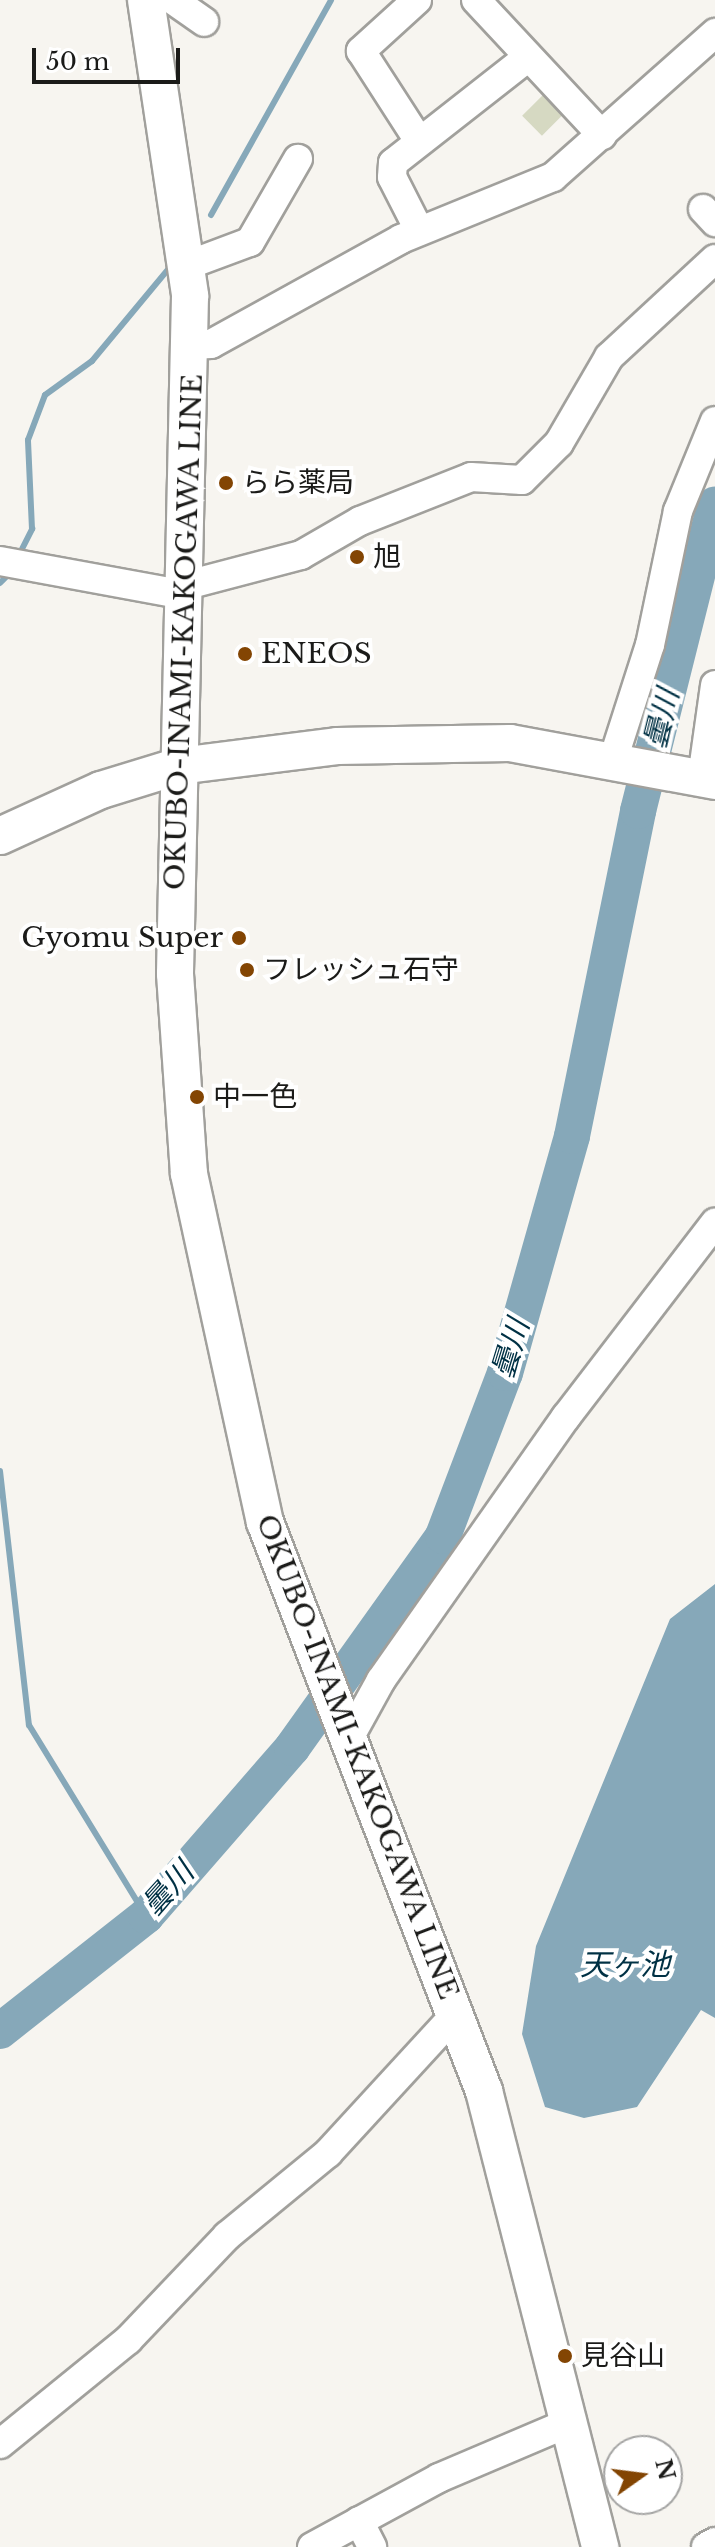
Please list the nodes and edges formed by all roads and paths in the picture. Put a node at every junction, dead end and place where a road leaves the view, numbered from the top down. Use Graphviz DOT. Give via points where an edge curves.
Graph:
graph roads {
  1 [pos="146,0"];
  2 [pos="173,0"];
  3 [pos="417,0"];
  4 [pos="476,0"];
  5 [pos="204,22"];
  6 [pos="715,33"];
  7 [pos="528,57"];
  8 [pos="602,135"];
  9 [pos="419,141"];
  10 [pos="298,159"];
  11 [pos="419,230"];
  12 [pos="715,259"];
  13 [pos="188,265"];
  14 [pos="191,345"];
  15 [pos="715,421"];
  16 [pos="1,562"];
  17 [pos="187,590"];
  18 [pos="715,685"];
  19 [pos="617,761"];
  20 [pos="179,766"];
  21 [pos="703,779"];
  22 [pos="0,836"];
  23 [pos="715,1223"];
  24 [pos="348,1740"];
  25 [pos="456,2014"];
  26 [pos="570,2422"];
  27 [pos="0,2444"];
  28 [pos="359,2521"];
  29 [pos="715,2542"];
  30 [pos="312,2547"];
  31 [pos="372,2547"];
  32 [pos="600,2547"];
  33 [pos="706,2547"];
  1 -- 13 [label="main road, OKUBO-INAMI-KAKOGAWA LINE"];
  2 -- 5 [label="street"];
  3 -- 9 [label="street" via="361,51"];
  4 -- 7 [label="street"];
  6 -- 8 [label="street"];
  7 -- 8 [label="street"];
  7 -- 9 [label="street"];
  8 -- 11 [label="street" via="542,184"];
  9 -- 11 [label="street" via="393,163 392,177"];
  10 -- 13 [label="street" via="250,242"];
  11 -- 14 [label="street" via="224,338"];
  12 -- 17 [label="street" via="609,357 559,443 522,480 471,477 360,521 301,555"];
  13 -- 14 [label="main road, OKUBO-INAMI-KAKOGAWA LINE"];
  14 -- 17 [label="main road, OKUBO-INAMI-KAKOGAWA LINE"];
  15 -- 19 [label="street" via="678,511 650,645"];
  16 -- 17 [label="street"];
  17 -- 20 [label="main road, OKUBO-INAMI-KAKOGAWA LINE"];
  18 -- 21 [label="street"];
  19 -- 20 [label="main road" via="459,740 337,746"];
  19 -- 21 [label="main road"];
  20 -- 22 [label="main road" via="101,790"];
  20 -- 24 [label="main road, OKUBO-INAMI-KAKOGAWA LINE" via="175,1029 187,1160 241,1434"];
  23 -- 24 [label="street" via="574,1406 381,1680"];
  24 -- 25 [label="main road, OKUBO-INAMI-KAKOGAWA LINE"];
  25 -- 26 [label="main road, OKUBO-INAMI-KAKOGAWA LINE" via="488,2106"];
  25 -- 27 [label="street" via="328,2153 227,2236 128,2340"];
  26 -- 28 [label="street"];
  26 -- 32 [label="main road, OKUBO-INAMI-KAKOGAWA LINE"];
  28 -- 30 [label="street"];
  28 -- 31 [label="street"];
  29 -- 33 [label="street"];
}
